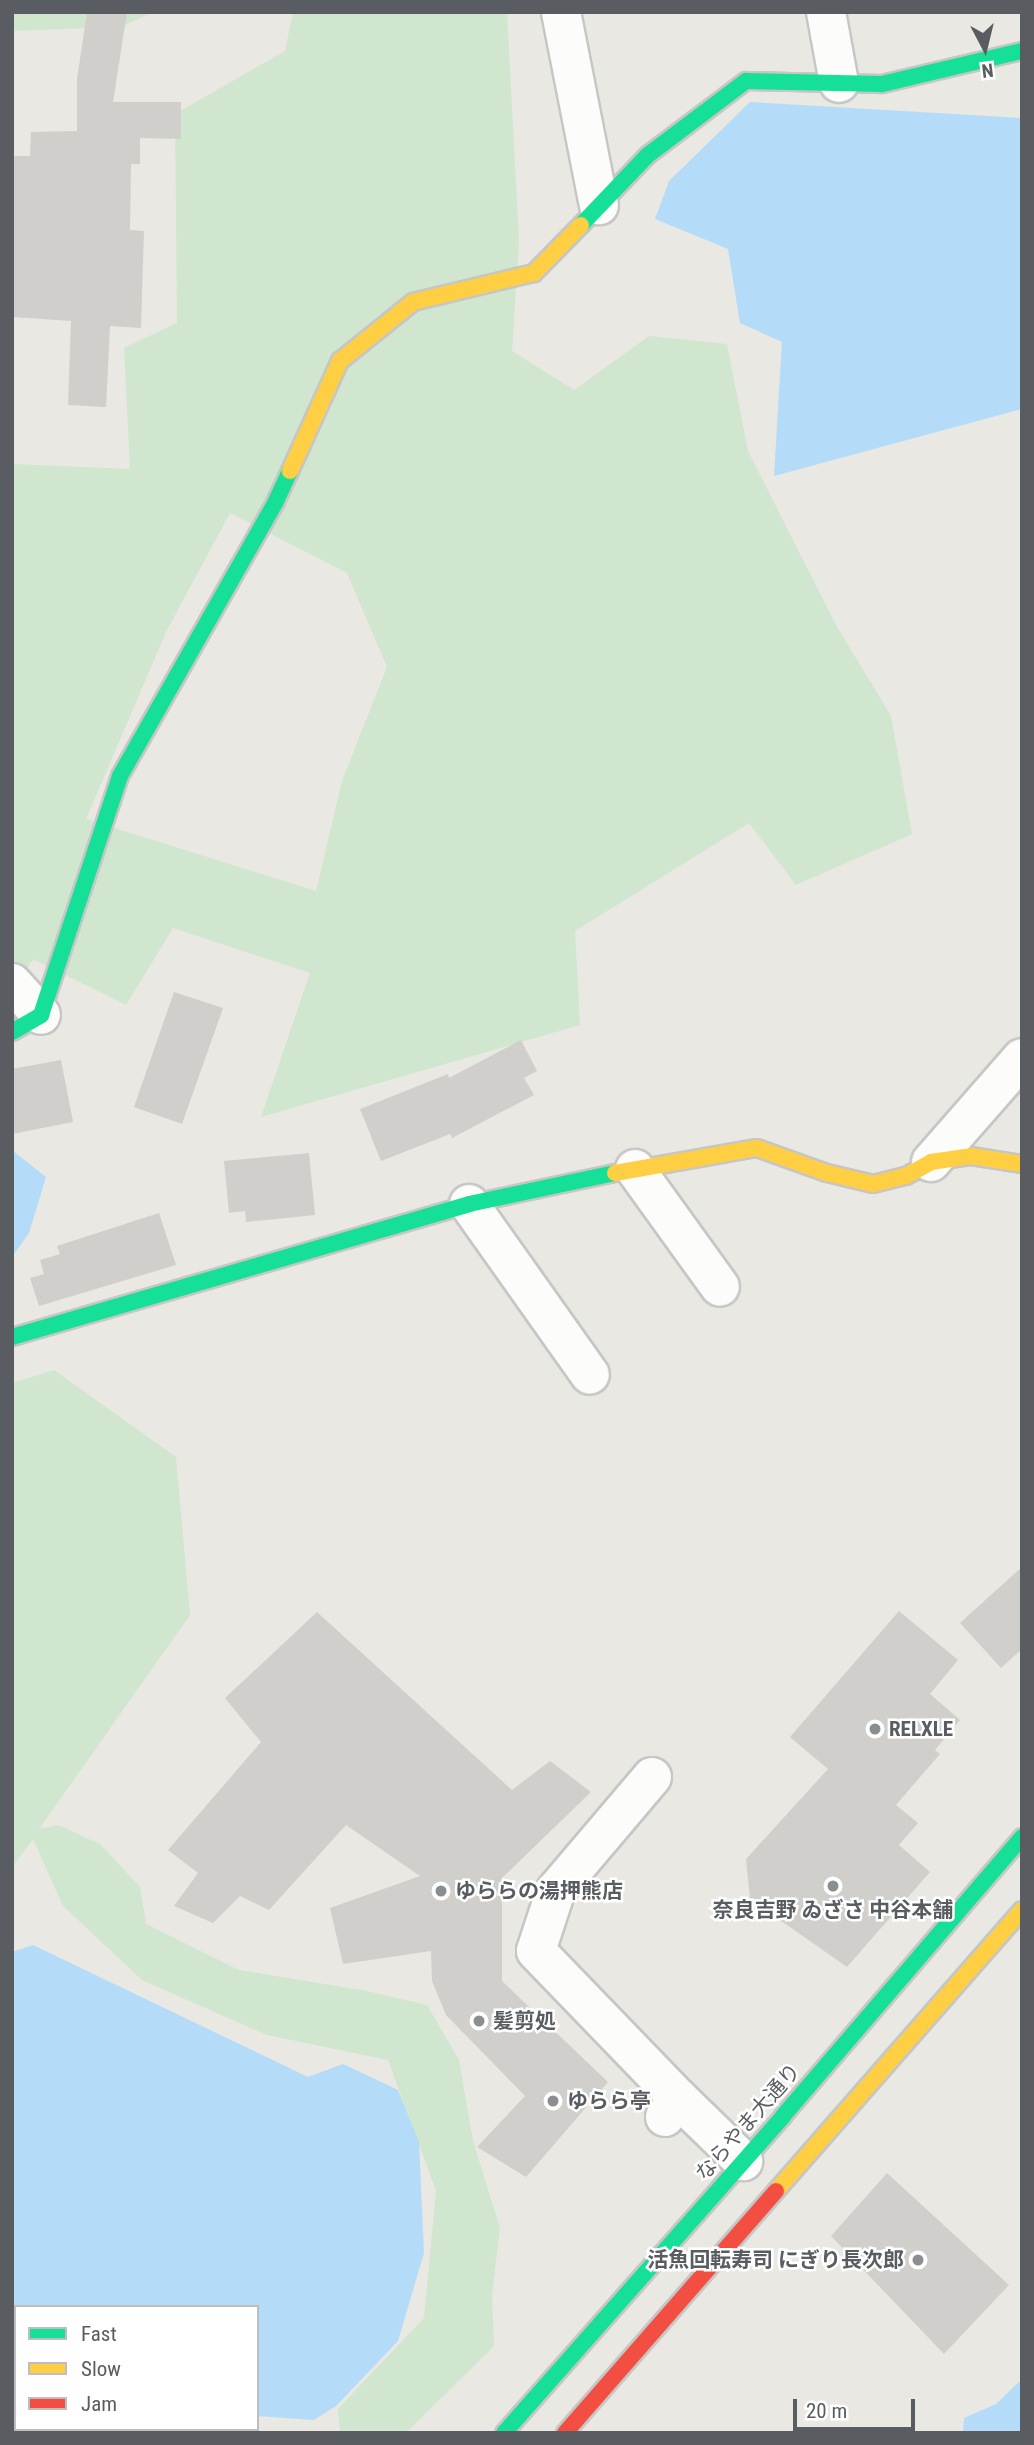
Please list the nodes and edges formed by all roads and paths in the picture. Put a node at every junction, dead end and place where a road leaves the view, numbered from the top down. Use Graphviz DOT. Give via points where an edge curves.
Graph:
graph roads {
  1 [pos="561,12"];
  2 [pos="826,12"];
  3 [pos="1022,51"];
  4 [pos="839,83"];
  5 [pos="599,205"];
  6 [pos="12,983"];
  7 [pos="27,1024"];
  8 [pos="1022,1058"];
  9 [pos="932,1162"];
  10 [pos="1022,1164"];
  11 [pos="635,1169"];
  12 [pos="469,1204"];
  13 [pos="720,1287"];
  14 [pos="12,1337"];
  15 [pos="590,1375"];
  16 [pos="652,1777"];
  17 [pos="1022,1836"];
  18 [pos="1022,1910"];
  19 [pos="743,2161"];
  20 [pos="503,2433"];
  21 [pos="565,2433"];
  1 -- 5 [label="street"];
  2 -- 4 [label="street"];
  3 -- 4 [label="street" via="882,84"];
  4 -- 5 [label="street" via="746,81 648,155"];
  5 -- 7 [label="street" via="534,272 414,302 340,361 276,501 120,776"];
  6 -- 7 [label="street"];
  8 -- 9 [label="street"];
  9 -- 10 [label="street" via="971,1156"];
  9 -- 11 [label="street" via="906,1176 873,1184 757,1148"];
  11 -- 12 [label="street"];
  11 -- 13 [label="street"];
  12 -- 14 [label="street"];
  12 -- 15 [label="street"];
  16 -- 19 [label="street" via="556,1889 536,1951 671,2108"];
  17 -- 19 [label="street, ならやま大通り"];
  18 -- 21 [label="street"];
  19 -- 20 [label="street, ならやま大通り"];
}
